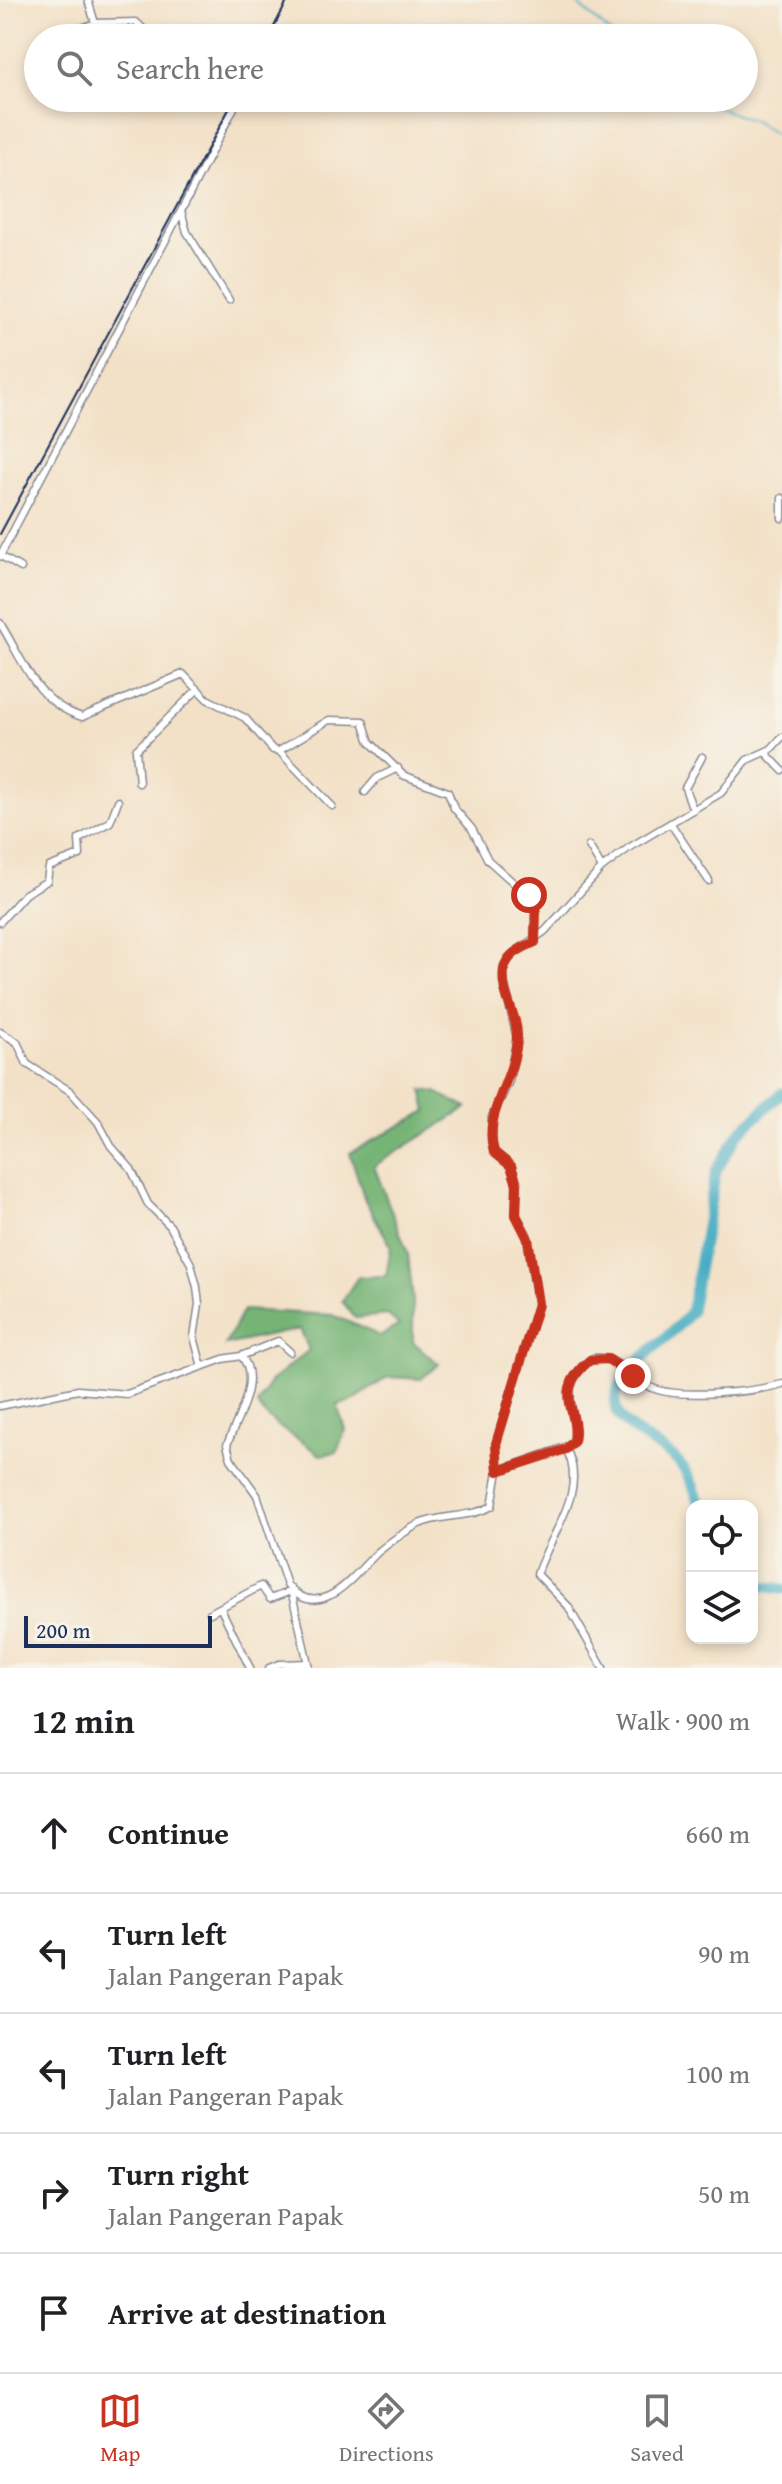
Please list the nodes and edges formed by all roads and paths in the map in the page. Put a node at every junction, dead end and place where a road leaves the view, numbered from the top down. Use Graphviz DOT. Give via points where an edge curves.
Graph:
graph roads {
  1 [pos="88,0"];
  2 [pos="95,23"];
  3 [pos="138,24"];
  4 [pos="232,112"];
  5 [pos="181,211"];
  6 [pos="229,300"];
  7 [pos="782,498"];
  8 [pos="782,518"];
  9 [pos="0,556"];
  10 [pos="21,568"];
  11 [pos="0,623"];
  12 [pos="198,689"];
  13 [pos="782,737"];
  14 [pos="279,751"];
  15 [pos="765,752"];
  16 [pos="702,757"];
  17 [pos="398,768"];
  18 [pos="782,770"];
  19 [pos="139,783"];
  20 [pos="365,792"];
  21 [pos="118,801"];
  22 [pos="332,806"];
  23 [pos="693,810"];
  24 [pos="671,824"];
  25 [pos="589,846"];
  26 [pos="602,868"];
  27 [pos="709,881"];
  28 [pos="0,922"];
  29 [pos="535,942"];
  30 [pos="0,1032"];
  31 [pos="290,1352"];
  32 [pos="237,1356"];
  33 [pos="202,1367"];
  34 [pos="782,1384"];
  35 [pos="0,1406"];
  36 [pos="566,1449"];
  37 [pos="498,1471"];
  38 [pos="291,1590"];
  39 [pos="221,1609"];
  40 [pos="210,1613"];
  41 [pos="309,1666"];
  42 [pos="250,1668"];
  43 [pos="269,1668"];
  44 [pos="603,1668"];
  1 -- 2 [label="street"];
  2 -- 3 [label="street"];
  4 -- 5 [label="street"];
  5 -- 6 [label="street" via="187,232"];
  5 -- 9 [label="street"];
  7 -- 8 [label="street"];
  9 -- 10 [label="street"];
  11 -- 12 [label="street" via="28,677 77,716 93,715 179,675 189,677"];
  12 -- 14 [label="street" via="212,703 245,718 264,744"];
  12 -- 19 [label="street" via="136,750"];
  13 -- 15 [label="street"];
  14 -- 17 [label="street" via="329,720 361,720 373,746"];
  14 -- 22 [label="street"];
  15 -- 18 [label="street"];
  15 -- 23 [label="street" via="750,757 726,788"];
  16 -- 23 [label="street" via="685,788"];
  17 -- 20 [label="street" via="377,778"];
  17 -- 29 [label="street" via="415,782 448,792 488,860 535,902"];
  21 -- 28 [label="street" via="110,822 78,840 80,855 49,867 47,881 25,894"];
  23 -- 24 [label="street"];
  24 -- 26 [label="street"];
  24 -- 27 [label="street"];
  25 -- 26 [label="street"];
  26 -- 29 [label="street"];
  29 -- 37 [label="street" via="504,966 517,1038 513,1070 491,1123 494,1152 511,1166 517,1184 516,1215 528,1239 538,1304 496,1444"];
  30 -- 33 [label="street" via="17,1042 27,1064 70,1091 98,1122 148,1204 170,1226 197,1287 194,1337"];
  31 -- 32 [label="street" via="278,1341"];
  32 -- 33 [label="street"];
  32 -- 38 [label="street" via="250,1367 250,1383 227,1450 257,1495"];
  33 -- 35 [label="street" via="127,1394 78,1390"];
  34 -- 36 [label="street" via="743,1391 666,1392 597,1357 579,1370 568,1405 575,1438"];
  36 -- 37 [label="street"];
  36 -- 44 [label="street" via="576,1469 573,1486 537,1574 568,1606"];
  37 -- 38 [label="street" via="495,1502 487,1508 427,1521 401,1534 350,1584 329,1595 309,1598"];
  38 -- 39 [label="street" via="270,1599 261,1586"];
  38 -- 41 [label="street"];
  39 -- 40 [label="street"];
  39 -- 42 [label="street"];
  41 -- 43 [label="street"];
}
